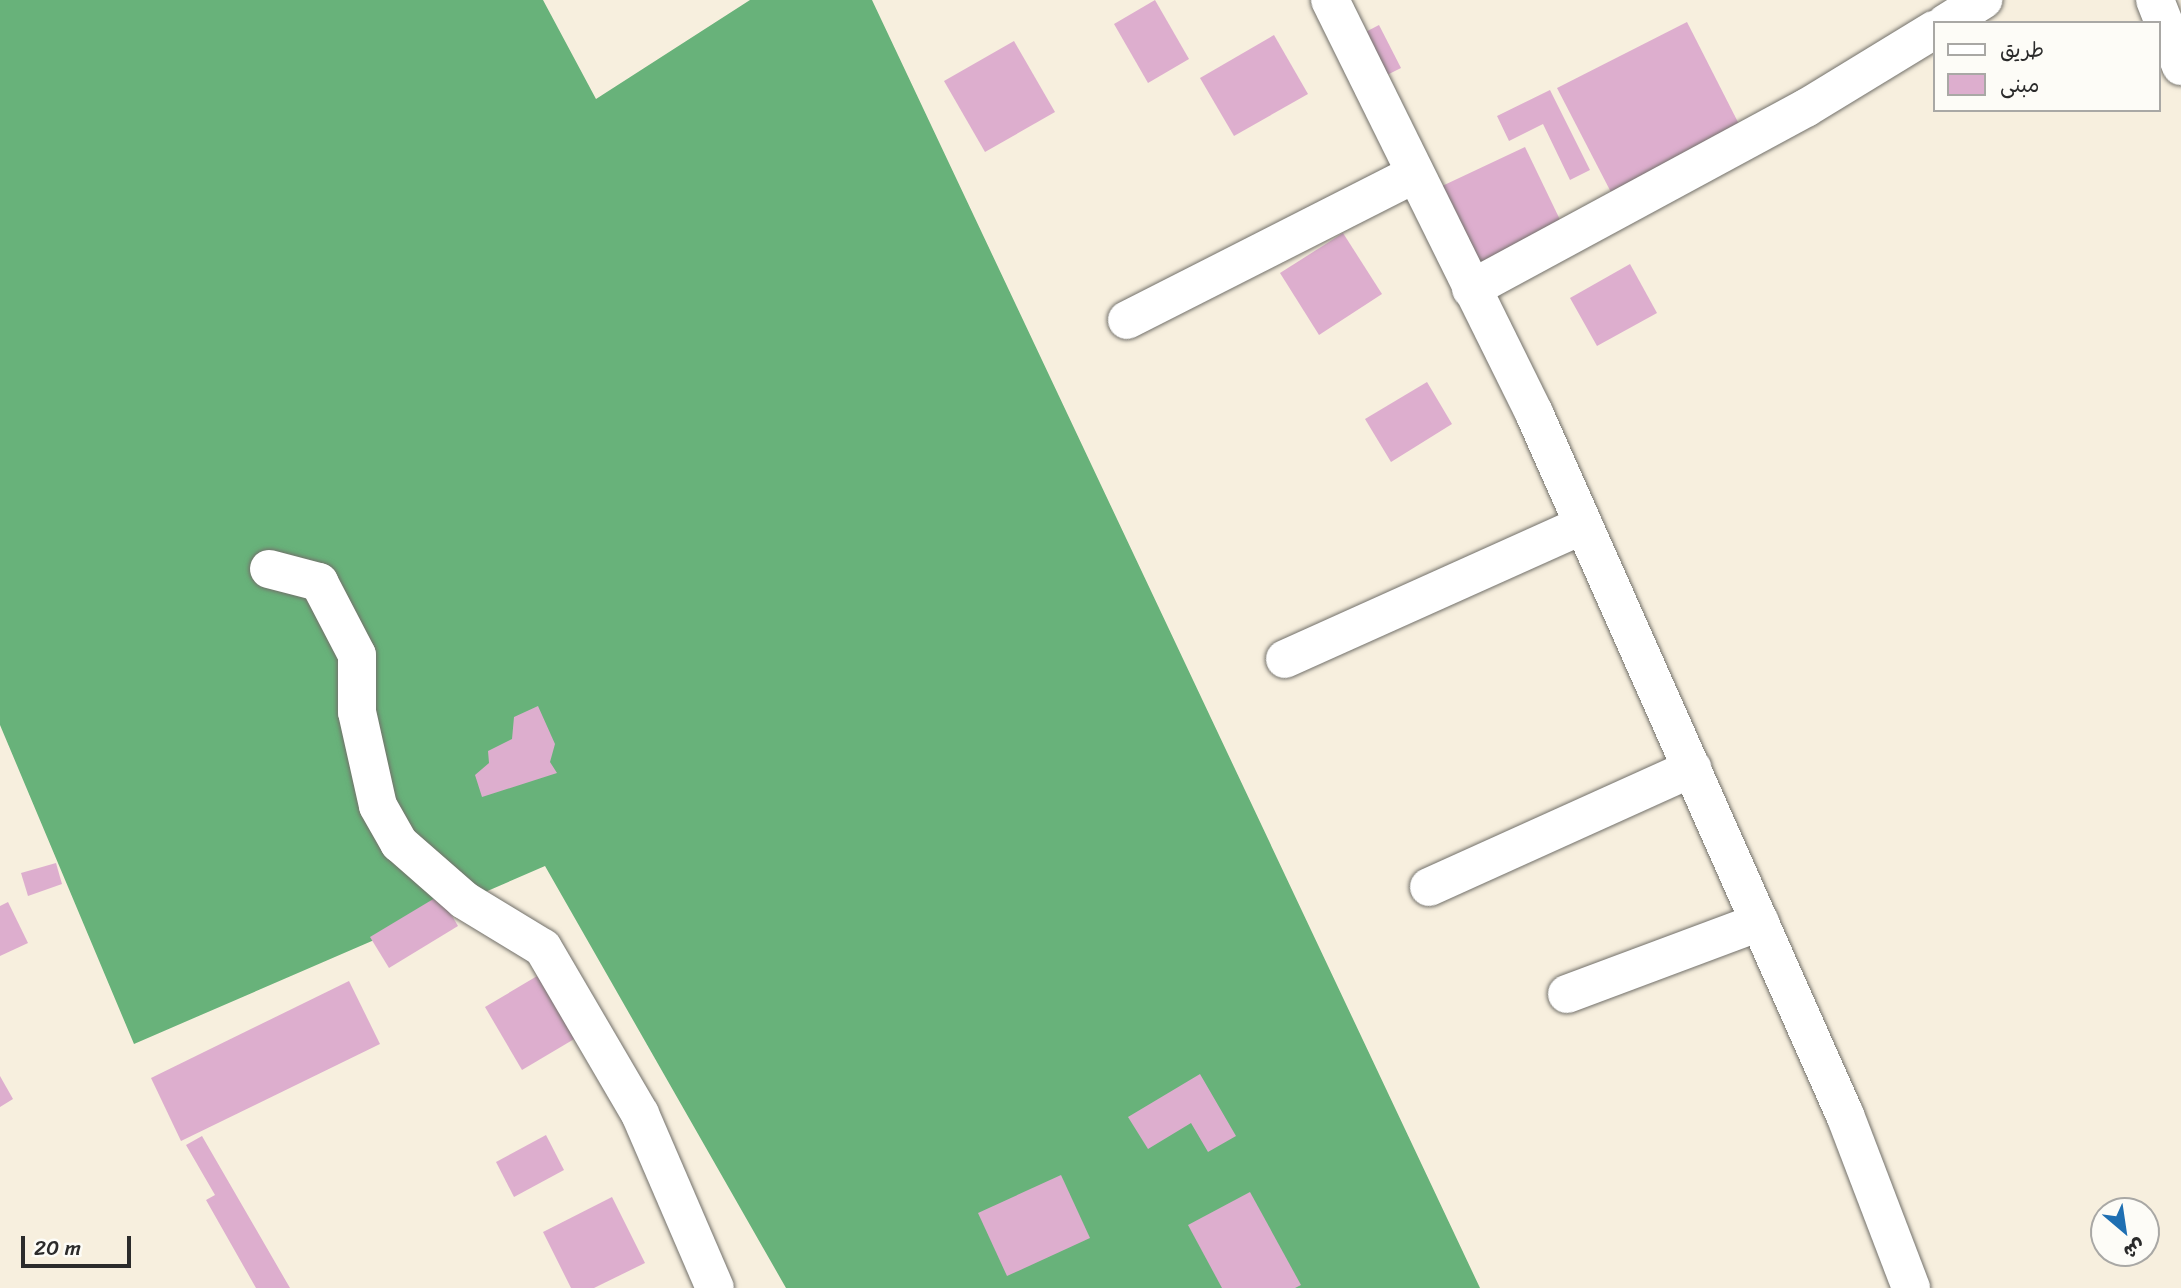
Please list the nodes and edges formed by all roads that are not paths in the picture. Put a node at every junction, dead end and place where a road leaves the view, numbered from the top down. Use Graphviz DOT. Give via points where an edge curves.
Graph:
graph roads {
  1 [pos="1330,0"];
  2 [pos="1983,0"];
  3 [pos="2155,0"];
  4 [pos="1949,21"];
  5 [pos="1932,31"];
  6 [pos="2181,65"];
  7 [pos="1415,174"];
  8 [pos="1471,289"];
  9 [pos="1127,320"];
  10 [pos="1583,525"];
  11 [pos="268,569"];
  12 [pos="1285,659"];
  13 [pos="1692,768"];
  14 [pos="1429,887"];
  15 [pos="1759,922"];
  16 [pos="1567,994"];
  17 [pos="715,1288"];
  18 [pos="1912,1288"];
  1 -- 7 [label="street"];
  2 -- 4 [label="street"];
  3 -- 6 [label="street"];
  5 -- 8 [label="street" via="1806,108"];
  7 -- 8 [label="street"];
  7 -- 9 [label="street"];
  8 -- 10 [label="street"];
  10 -- 12 [label="street"];
  10 -- 13 [label="street"];
  11 -- 17 [label="street" via="319,582 357,655 357,712 378,806 399,843 464,900 543,948 640,1114"];
  13 -- 14 [label="street"];
  13 -- 15 [label="street"];
  15 -- 16 [label="street"];
  15 -- 18 [label="street"];
}
